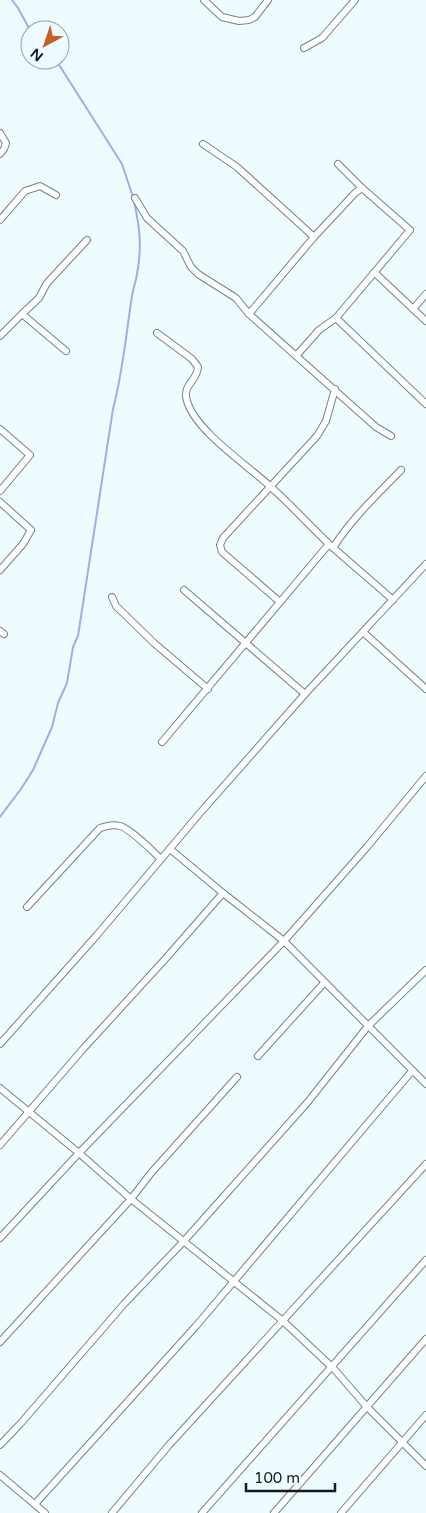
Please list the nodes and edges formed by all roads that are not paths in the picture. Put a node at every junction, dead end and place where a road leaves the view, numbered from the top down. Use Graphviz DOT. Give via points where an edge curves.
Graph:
graph roads {
  1 [pos="204,0"];
  2 [pos="268,0"];
  3 [pos="355,0"];
  4 [pos="304,48"];
  5 [pos="0,133"];
  6 [pos="203,144"];
  7 [pos="0,154"];
  8 [pos="338,164"];
  9 [pos="362,188"];
  10 [pos="56,195"];
  11 [pos="135,198"];
  12 [pos="0,220"];
  13 [pos="314,237"];
  14 [pos="87,240"];
  15 [pos="375,273"];
  16 [pos="426,294"];
  17 [pos="413,309"];
  18 [pos="22,314"];
  19 [pos="250,314"];
  20 [pos="336,318"];
  21 [pos="426,321"];
  22 [pos="157,333"];
  23 [pos="0,336"];
  24 [pos="66,351"];
  25 [pos="296,356"];
  26 [pos="334,390"];
  27 [pos="426,404"];
  28 [pos="0,429"];
  29 [pos="391,436"];
  30 [pos="401,470"];
  31 [pos="271,487"];
  32 [pos="0,491"];
  33 [pos="0,502"];
  34 [pos="331,546"];
  35 [pos="426,564"];
  36 [pos="0,570"];
  37 [pos="184,590"];
  38 [pos="112,598"];
  39 [pos="393,600"];
  40 [pos="280,602"];
  41 [pos="363,632"];
  42 [pos="246,643"];
  43 [pos="208,689"];
  44 [pos="426,689"];
  45 [pos="305,694"];
  46 [pos="162,742"];
  47 [pos="426,776"];
  48 [pos="170,849"];
  49 [pos="161,858"];
  50 [pos="223,893"];
  51 [pos="27,907"];
  52 [pos="284,941"];
  53 [pos="426,970"];
  54 [pos="324,983"];
  55 [pos="368,1026"];
  56 [pos="0,1044"];
  57 [pos="258,1056"];
  58 [pos="412,1071"];
  59 [pos="237,1077"];
  60 [pos="426,1084"];
  61 [pos="0,1088"];
  62 [pos="29,1112"];
  63 [pos="0,1145"];
  64 [pos="79,1153"];
  65 [pos="426,1164"];
  66 [pos="131,1199"];
  67 [pos="0,1238"];
  68 [pos="184,1241"];
  69 [pos="426,1260"];
  70 [pos="234,1281"];
  71 [pos="283,1321"];
  72 [pos="426,1339"];
  73 [pos="0,1342"];
  74 [pos="332,1368"];
  75 [pos="367,1407"];
  76 [pos="426,1415"];
  77 [pos="402,1443"];
  78 [pos="0,1445"];
  79 [pos="426,1466"];
  80 [pos="0,1475"];
  81 [pos="35,1504"];
  82 [pos="45,1513"];
  83 [pos="112,1513"];
  84 [pos="202,1513"];
  85 [pos="274,1513"];
  86 [pos="341,1513"];
  1 -- 2 [label="street" via="222,17 239,21 255,17"];
  3 -- 4 [label="street" via="322,38"];
  5 -- 7 [label="street" via="6,143"];
  6 -- 13 [label="street" via="237,167"];
  8 -- 9 [label="street"];
  9 -- 13 [label="street"];
  9 -- 15 [label="street" via="410,230"];
  10 -- 12 [label="street" via="40,186 25,191"];
  11 -- 19 [label="street" via="147,218 183,251 191,267 236,298"];
  13 -- 19 [label="street"];
  14 -- 18 [label="street"];
  15 -- 17 [label="street"];
  15 -- 20 [label="street"];
  16 -- 17 [label="street"];
  17 -- 21 [label="street"];
  18 -- 23 [label="street"];
  18 -- 24 [label="street"];
  19 -- 25 [label="street"];
  20 -- 25 [label="street"];
  20 -- 27 [label="street"];
  22 -- 31 [label="street" via="198,367 186,393 187,403 198,421"];
  25 -- 26 [label="street"];
  26 -- 29 [label="street"];
  26 -- 31 [label="street" via="318,436"];
  28 -- 32 [label="street" via="30,455"];
  30 -- 34 [label="street"];
  31 -- 34 [label="street"];
  31 -- 40 [label="street" via="220,545 222,552"];
  33 -- 36 [label="street" via="31,530"];
  34 -- 39 [label="street"];
  34 -- 40 [label="street"];
  35 -- 39 [label="street"];
  37 -- 42 [label="street"];
  38 -- 43 [label="street" via="116,606 154,643"];
  39 -- 41 [label="street"];
  40 -- 42 [label="street"];
  41 -- 44 [label="street"];
  41 -- 45 [label="street"];
  42 -- 43 [label="street"];
  42 -- 45 [label="street"];
  43 -- 46 [label="street"];
  45 -- 48 [label="street"];
  47 -- 52 [label="street"];
  48 -- 49 [label="street"];
  48 -- 50 [label="street"];
  49 -- 51 [label="street" via="120,826 100,828"];
  49 -- 56 [label="street" via="97,936"];
  50 -- 52 [label="street"];
  50 -- 62 [label="street"];
  52 -- 54 [label="street"];
  52 -- 64 [label="street"];
  53 -- 55 [label="street"];
  54 -- 55 [label="street"];
  54 -- 57 [label="street"];
  55 -- 58 [label="street"];
  55 -- 68 [label="street" via="307,1103"];
  58 -- 60 [label="street"];
  58 -- 70 [label="street"];
  59 -- 66 [label="street" via="157,1165"];
  61 -- 62 [label="street"];
  62 -- 63 [label="street"];
  62 -- 64 [label="street"];
  64 -- 66 [label="street"];
  64 -- 67 [label="street"];
  65 -- 71 [label="street"];
  66 -- 68 [label="street"];
  66 -- 73 [label="street"];
  68 -- 70 [label="street"];
  68 -- 78 [label="street"];
  69 -- 74 [label="street"];
  70 -- 71 [label="street"];
  70 -- 81 [label="street"];
  71 -- 74 [label="street"];
  71 -- 83 [label="street" via="169,1445"];
  72 -- 75 [label="street"];
  74 -- 75 [label="street"];
  74 -- 84 [label="street"];
  75 -- 77 [label="street"];
  75 -- 85 [label="street"];
  76 -- 77 [label="street"];
  77 -- 79 [label="street"];
  77 -- 86 [label="street"];
  80 -- 81 [label="street"];
  81 -- 82 [label="street"];
}
